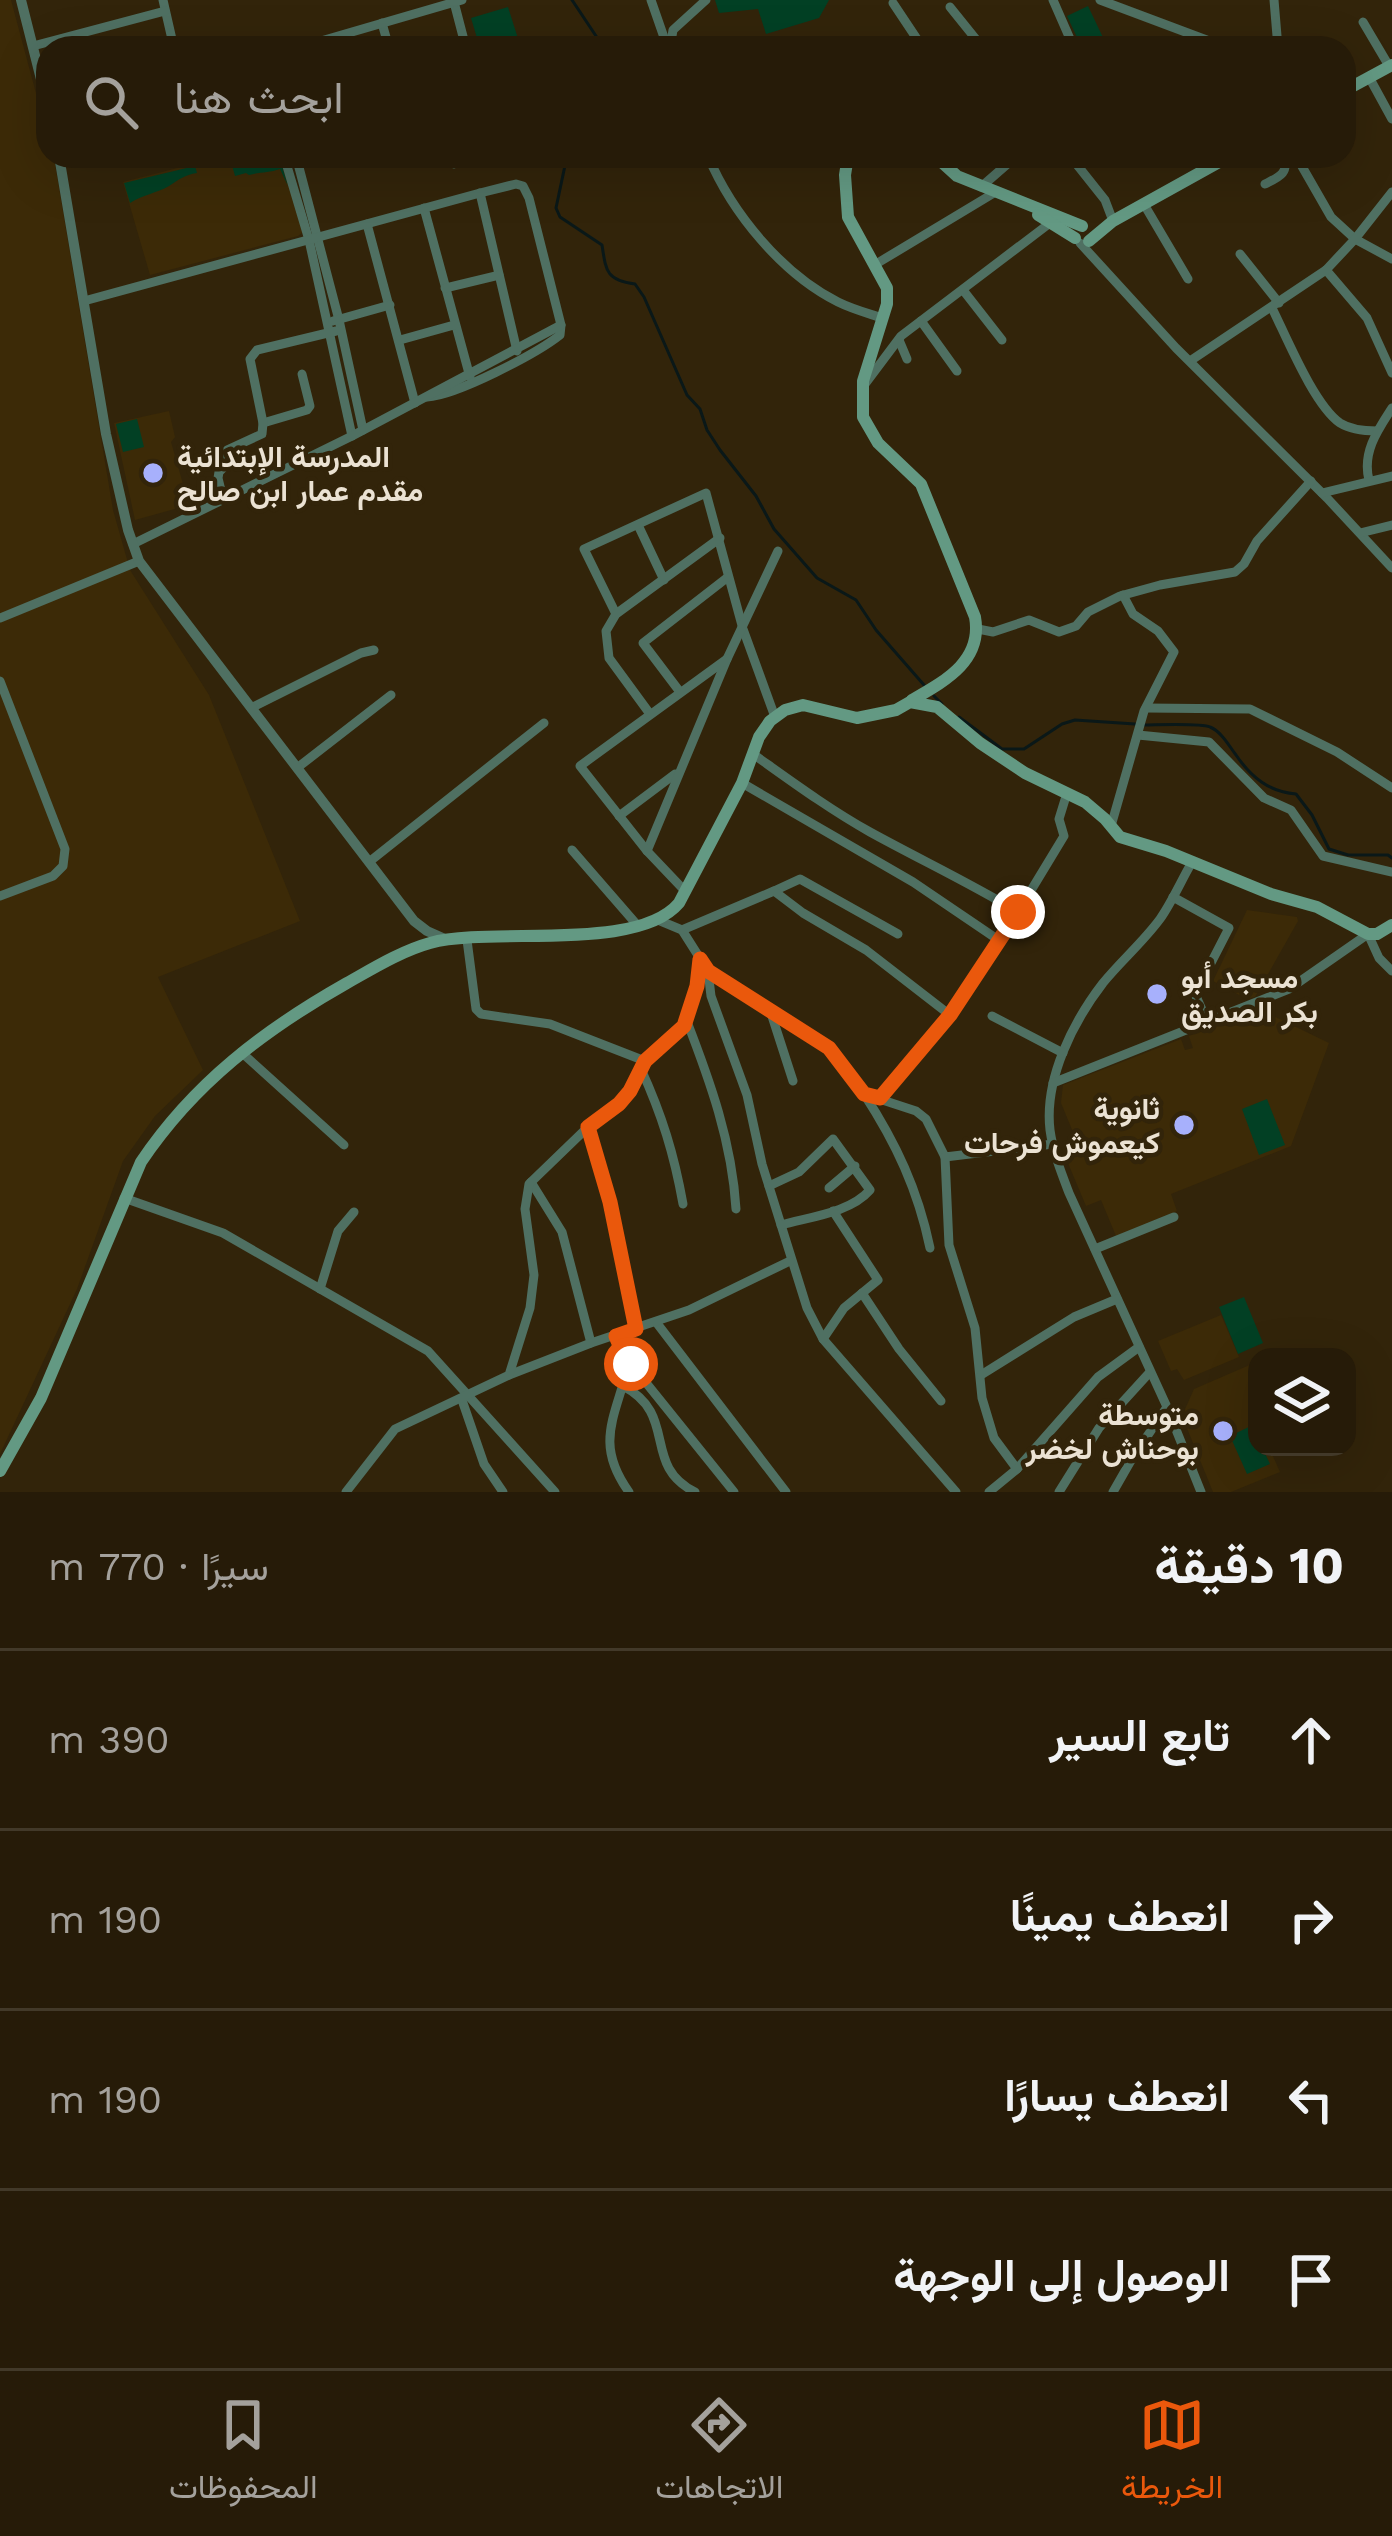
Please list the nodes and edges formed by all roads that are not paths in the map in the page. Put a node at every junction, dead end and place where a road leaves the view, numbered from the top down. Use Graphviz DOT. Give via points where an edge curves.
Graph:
graph roads {
  1 [pos="21,0"];
  2 [pos="651,0"];
  3 [pos="706,0"];
  4 [pos="1053,0"];
  5 [pos="1100,0"];
  6 [pos="1274,0"];
  7 [pos="458,1"];
  8 [pos="893,3"];
  9 [pos="1121,4"];
  10 [pos="164,5"];
  11 [pos="950,7"];
  12 [pos="1363,22"];
  13 [pos="382,23"];
  14 [pos="65,36"];
  15 [pos="171,36"];
  16 [pos="338,36"];
  17 [pos="385,36"];
  18 [pos="464,36"];
  19 [pos="664,36"];
  20 [pos="672,36"];
  21 [pos="915,36"];
  22 [pos="973,36"];
  23 [pos="1070,36"];
  24 [pos="1199,36"];
  25 [pos="1277,36"];
  26 [pos="36,45"];
  27 [pos="33,46"];
  28 [pos="36,58"];
  29 [pos="1390,66"];
  30 [pos="1370,77"];
  31 [pos="1356,83"];
  32 [pos="1392,119"];
  33 [pos="61,168"];
  34 [pos="288,168"];
  35 [pos="299,168"];
  36 [pos="715,168"];
  37 [pos="846,168"];
  38 [pos="948,168"];
  39 [pos="1004,168"];
  40 [pos="1080,168"];
  41 [pos="1210,168"];
  42 [pos="1286,168"];
  43 [pos="1303,168"];
  44 [pos="1265,184"];
  45 [pos="987,190"];
  46 [pos="1392,192"];
  47 [pos="480,193"];
  48 [pos="1017,202"];
  49 [pos="1145,206"];
  50 [pos="424,208"];
  51 [pos="1113,221"];
  52 [pos="1050,223"];
  53 [pos="367,224"];
  54 [pos="1082,235"];
  55 [pos="314,239"];
  56 [pos="1355,239"];
  57 [pos="1240,254"];
  58 [pos="1392,259"];
  59 [pos="876,264"];
  60 [pos="1325,270"];
  61 [pos="499,274"];
  62 [pos="1188,279"];
  63 [pos="445,288"];
  64 [pos="963,290"];
  65 [pos="84,301"];
  66 [pos="390,305"];
  67 [pos="1276,306"];
  68 [pos="882,318"];
  69 [pos="921,321"];
  70 [pos="335,326"];
  71 [pos="454,326"];
  72 [pos="400,340"];
  73 [pos="898,340"];
  74 [pos="1002,340"];
  75 [pos="518,354"];
  76 [pos="907,359"];
  77 [pos="1190,361"];
  78 [pos="957,371"];
  79 [pos="1392,373"];
  80 [pos="302,374"];
  81 [pos="470,377"];
  82 [pos="862,388"];
  83 [pos="416,403"];
  84 [pos="1392,408"];
  85 [pos="263,423"];
  86 [pos="1377,431"];
  87 [pos="358,433"];
  88 [pos="1392,476"];
  89 [pos="1369,481"];
  90 [pos="1311,482"];
  91 [pos="1322,493"];
  92 [pos="223,499"];
  93 [pos="638,525"];
  94 [pos="1392,525"];
  95 [pos="1360,533"];
  96 [pos="720,538"];
  97 [pos="133,544"];
  98 [pos="778,550"];
  99 [pos="139,561"];
  100 [pos="1392,568"];
  101 [pos="728,577"];
  102 [pos="664,580"];
  103 [pos="1123,596"];
  104 [pos="616,614"];
  105 [pos="0,618"];
  106 [pos="743,628"];
  107 [pos="977,629"];
  108 [pos="374,650"];
  109 [pos="727,659"];
  110 [pos="0,681"];
  111 [pos="680,692"];
  112 [pos="391,695"];
  113 [pos="910,702"];
  114 [pos="251,708"];
  115 [pos="1146,708"];
  116 [pos="650,714"];
  117 [pos="775,717"];
  118 [pos="544,723"];
  119 [pos="1140,728"];
  120 [pos="753,754"];
  121 [pos="297,768"];
  122 [pos="679,771"];
  123 [pos="742,783"];
  124 [pos="1392,788"];
  125 [pos="1067,793"];
  126 [pos="619,816"];
  127 [pos="1111,826"];
  128 [pos="572,850"];
  129 [pos="646,851"];
  130 [pos="369,862"];
  131 [pos="1192,862"];
  132 [pos="1392,872"];
  133 [pos="685,891"];
  134 [pos="774,891"];
  135 [pos="0,896"];
  136 [pos="1174,897"];
  137 [pos="1018,912"];
  138 [pos="658,920"];
  139 [pos="414,921"];
  140 [pos="1392,925"];
  141 [pos="638,926"];
  142 [pos="682,930"];
  143 [pos="898,934"];
  144 [pos="1368,934"];
  145 [pos="451,940"];
  146 [pos="467,940"];
  147 [pos="1000,941"];
  148 [pos="406,954"];
  149 [pos="700,959"];
  150 [pos="708,971"];
  151 [pos="1392,971"];
  152 [pos="771,1013"];
  153 [pos="950,1015"];
  154 [pos="992,1016"];
  155 [pos="686,1019"];
  156 [pos="1208,1023"];
  157 [pos="241,1052"];
  158 [pos="1063,1054"];
  159 [pos="643,1065"];
  160 [pos="793,1081"];
  161 [pos="1054,1083"];
  162 [pos="864,1094"];
  163 [pos="880,1098"];
  164 [pos="588,1127"];
  165 [pos="1053,1144"];
  166 [pos="344,1145"];
  167 [pos="945,1157"];
  168 [pos="855,1166"];
  169 [pos="531,1182"];
  170 [pos="769,1186"];
  171 [pos="829,1188"];
  172 [pos="124,1198"];
  173 [pos="683,1204"];
  174 [pos="736,1209"];
  175 [pos="833,1210"];
  176 [pos="353,1212"];
  177 [pos="1174,1217"];
  178 [pos="781,1225"];
  179 [pos="930,1248"];
  180 [pos="1095,1250"];
  181 [pos="790,1261"];
  182 [pos="320,1289"];
  183 [pos="862,1293"];
  184 [pos="1118,1299"];
  185 [pos="656,1322"];
  186 [pos="636,1329"];
  187 [pos="616,1336"];
  188 [pos="823,1339"];
  189 [pos="591,1343"];
  190 [pos="1139,1347"];
  191 [pos="1150,1372"];
  192 [pos="628,1373"];
  193 [pos="981,1375"];
  194 [pos="509,1376"];
  195 [pos="465,1398"];
  196 [pos="941,1401"];
  197 [pos="1167,1408"];
  198 [pos="1017,1469"];
  199 [pos="0,1471"];
  200 [pos="346,1492"];
  201 [pos="503,1492"];
  202 [pos="555,1492"];
  203 [pos="629,1492"];
  204 [pos="695,1492"];
  205 [pos="734,1492"];
  206 [pos="786,1492"];
  207 [pos="956,1492"];
  208 [pos="989,1492"];
  209 [pos="1059,1492"];
  210 [pos="1113,1492"];
  211 [pos="1201,1492"];
  1 -- 27 [label="street"];
  2 -- 19 [label="street"];
  3 -- 20 [label="street"];
  4 -- 23 [label="street"];
  5 -- 9 [label="street"];
  6 -- 25 [label="street"];
  7 -- 13 [label="street"];
  7 -- 18 [label="street"];
  8 -- 21 [label="street"];
  9 -- 24 [label="street"];
  10 -- 14 [label="street"];
  10 -- 15 [label="street"];
  11 -- 22 [label="street"];
  12 -- 29 [label="street"];
  13 -- 16 [label="street"];
  13 -- 17 [label="street"];
  26 -- 27 [label="street"];
  27 -- 28 [label="street"];
  29 -- 30 [label="main road"];
  30 -- 31 [label="main road"];
  30 -- 32 [label="street"];
  33 -- 65 [label="street"];
  34 -- 55 [label="street"];
  35 -- 55 [label="street"];
  36 -- 68 [label="street" via="786,265 834,300"];
  37 -- 59 [label="main road" via="848,217"];
  38 -- 45 [label="main road"];
  39 -- 45 [label="street"];
  40 -- 51 [label="street"];
  41 -- 49 [label="main road"];
  42 -- 44 [label="street"];
  43 -- 56 [label="street" via="1331,217"];
  45 -- 48 [label="main road"];
  45 -- 59 [label="street"];
  46 -- 56 [label="street"];
  47 -- 50 [label="street"];
  47 -- 61 [label="street"];
  47 -- 75 [label="street" via="523,186 561,325 556,339"];
  48 -- 52 [label="main road"];
  48 -- 54 [label="main road"];
  49 -- 51 [label="main road"];
  49 -- 62 [label="street"];
  50 -- 53 [label="street"];
  50 -- 63 [label="street"];
  51 -- 54 [label="main road"];
  52 -- 54 [label="main road"];
  52 -- 64 [label="street"];
  53 -- 55 [label="street"];
  53 -- 66 [label="street"];
  54 -- 77 [label="street"];
  55 -- 65 [label="street"];
  55 -- 70 [label="street"];
  56 -- 58 [label="street"];
  56 -- 60 [label="street"];
  57 -- 67 [label="street"];
  59 -- 68 [label="main road" via="887,288"];
  60 -- 67 [label="street"];
  60 -- 79 [label="street" via="1366,318"];
  61 -- 63 [label="street"];
  61 -- 75 [label="street"];
  63 -- 71 [label="street"];
  64 -- 69 [label="street"];
  64 -- 74 [label="street"];
  65 -- 97 [label="street"];
  66 -- 70 [label="street"];
  66 -- 72 [label="street"];
  67 -- 77 [label="street"];
  67 -- 86 [label="street" via="1328,410 1346,427"];
  68 -- 82 [label="main road"];
  69 -- 73 [label="street"];
  69 -- 78 [label="street"];
  70 -- 85 [label="street" via="252,353"];
  70 -- 87 [label="street"];
  71 -- 72 [label="street"];
  71 -- 81 [label="street"];
  72 -- 83 [label="street"];
  73 -- 76 [label="street"];
  73 -- 82 [label="street"];
  75 -- 81 [label="street"];
  77 -- 90 [label="street"];
  80 -- 85 [label="street" via="308,410"];
  81 -- 83 [label="street"];
  82 -- 107 [label="main road" via="869,429 921,484"];
  83 -- 87 [label="street"];
  84 -- 86 [label="street"];
  85 -- 92 [label="street" via="262,434 227,450 218,478"];
  86 -- 89 [label="street" via="1366,459"];
  87 -- 92 [label="street"];
  88 -- 89 [label="street"];
  89 -- 91 [label="street"];
  90 -- 91 [label="street"];
  90 -- 103 [label="street" via="1235,572"];
  91 -- 95 [label="street"];
  92 -- 97 [label="street"];
  93 -- 96 [label="street" via="706,493"];
  93 -- 102 [label="street"];
  93 -- 104 [label="street" via="584,550"];
  94 -- 95 [label="street"];
  95 -- 100 [label="street"];
  96 -- 101 [label="street"];
  96 -- 102 [label="street"];
  97 -- 99 [label="street"];
  98 -- 106 [label="street"];
  99 -- 105 [label="street"];
  99 -- 114 [label="street"];
  101 -- 106 [label="street"];
  101 -- 111 [label="street" via="643,644"];
  102 -- 104 [label="street"];
  103 -- 107 [label="street" via="1059,632 1029,620"];
  103 -- 115 [label="street" via="1174,652"];
  104 -- 116 [label="street" via="606,631 609,658"];
  106 -- 109 [label="street"];
  106 -- 117 [label="street"];
  107 -- 113 [label="main road" via="969,658"];
  108 -- 114 [label="street"];
  109 -- 111 [label="street"];
  109 -- 122 [label="street"];
  110 -- 135 [label="street" via="65,849 53,876"];
  111 -- 116 [label="street"];
  112 -- 121 [label="street"];
  113 -- 117 [label="main road" via="873,717 803,705"];
  113 -- 125 [label="main road" via="937,707 1025,773"];
  114 -- 121 [label="street"];
  115 -- 119 [label="street"];
  115 -- 124 [label="street" via="1250,709"];
  116 -- 126 [label="street" via="580,766"];
  117 -- 120 [label="main road"];
  118 -- 130 [label="street"];
  119 -- 127 [label="street"];
  119 -- 132 [label="street" via="1209,742 1264,798 1291,810 1323,856"];
  120 -- 123 [label="main road"];
  120 -- 137 [label="street" via="824,805"];
  121 -- 130 [label="street"];
  122 -- 126 [label="street"];
  122 -- 129 [label="street"];
  123 -- 133 [label="main road"];
  123 -- 147 [label="street"];
  125 -- 127 [label="main road"];
  125 -- 137 [label="street" via="1059,819 1064,836"];
  126 -- 129 [label="street"];
  127 -- 131 [label="main road" via="1120,837"];
  128 -- 141 [label="street"];
  129 -- 133 [label="street"];
  130 -- 139 [label="street"];
  131 -- 136 [label="street"];
  131 -- 144 [label="main road"];
  133 -- 138 [label="main road"];
  134 -- 142 [label="street"];
  134 -- 143 [label="street" via="800,879"];
  134 -- 153 [label="street"];
  136 -- 156 [label="street" via="1229,928 1196,994"];
  136 -- 158 [label="street" via="1101,986"];
  137 -- 147 [label="street"];
  138 -- 141 [label="main road"];
  138 -- 142 [label="street"];
  139 -- 145 [label="street"];
  139 -- 148 [label="street"];
  140 -- 144 [label="main road"];
  141 -- 146 [label="main road"];
  142 -- 149 [label="street"];
  144 -- 151 [label="street"];
  144 -- 156 [label="street" via="1289,989"];
  145 -- 146 [label="main road"];
  145 -- 148 [label="main road"];
  146 -- 159 [label="street" via="481,1014 550,1024"];
  147 -- 153 [label="street"];
  148 -- 157 [label="main road" via="306,1006"];
  149 -- 150 [label="street"];
  149 -- 155 [label="street"];
  150 -- 152 [label="street"];
  150 -- 170 [label="street"];
  152 -- 160 [label="street"];
  152 -- 162 [label="street" via="829,1048"];
  153 -- 163 [label="street"];
  154 -- 158 [label="street"];
  155 -- 159 [label="street"];
  155 -- 174 [label="street" via="725,1134"];
  156 -- 161 [label="street"];
  157 -- 166 [label="street"];
  157 -- 172 [label="main road" via="157,1138"];
  158 -- 161 [label="street"];
  159 -- 164 [label="street" via="619,1104"];
  159 -- 173 [label="street"];
  161 -- 165 [label="street"];
  162 -- 163 [label="street"];
  162 -- 179 [label="street" via="904,1160"];
  163 -- 167 [label="street" via="926,1119"];
  164 -- 169 [label="street"];
  164 -- 186 [label="street"];
  165 -- 167 [label="street"];
  165 -- 180 [label="street"];
  167 -- 193 [label="street" via="949,1244"];
  168 -- 170 [label="street" via="833,1139 799,1172"];
  168 -- 171 [label="street"];
  168 -- 175 [label="street" via="870,1190"];
  169 -- 189 [label="street" via="562,1232"];
  169 -- 194 [label="street" via="525,1210 534,1275"];
  170 -- 178 [label="street"];
  172 -- 182 [label="street" via="223,1233"];
  172 -- 199 [label="main road" via="41,1398"];
  175 -- 178 [label="street"];
  175 -- 183 [label="street" via="877,1277"];
  176 -- 182 [label="street" via="338,1231"];
  177 -- 180 [label="street"];
  178 -- 181 [label="street"];
  180 -- 184 [label="street"];
  181 -- 185 [label="street"];
  181 -- 188 [label="street"];
  182 -- 195 [label="street" via="428,1351"];
  183 -- 188 [label="street"];
  183 -- 196 [label="street"];
  184 -- 190 [label="street"];
  184 -- 193 [label="street"];
  185 -- 186 [label="street"];
  185 -- 206 [label="street"];
  186 -- 187 [label="street"];
  187 -- 189 [label="street"];
  187 -- 192 [label="street"];
  188 -- 207 [label="street"];
  189 -- 194 [label="street"];
  190 -- 191 [label="street"];
  190 -- 198 [label="street" via="1098,1377"];
  191 -- 197 [label="street"];
  191 -- 209 [label="street" via="1099,1428"];
  192 -- 203 [label="street" via="610,1422 610,1448"];
  192 -- 204 [label="street" via="654,1414 670,1472"];
  192 -- 205 [label="street"];
  193 -- 198 [label="street" via="994,1438"];
  194 -- 195 [label="street"];
  195 -- 200 [label="street" via="395,1430"];
  195 -- 201 [label="street" via="484,1464"];
  195 -- 202 [label="street"];
  197 -- 210 [label="street"];
  197 -- 211 [label="street"];
  198 -- 208 [label="street"];
}
